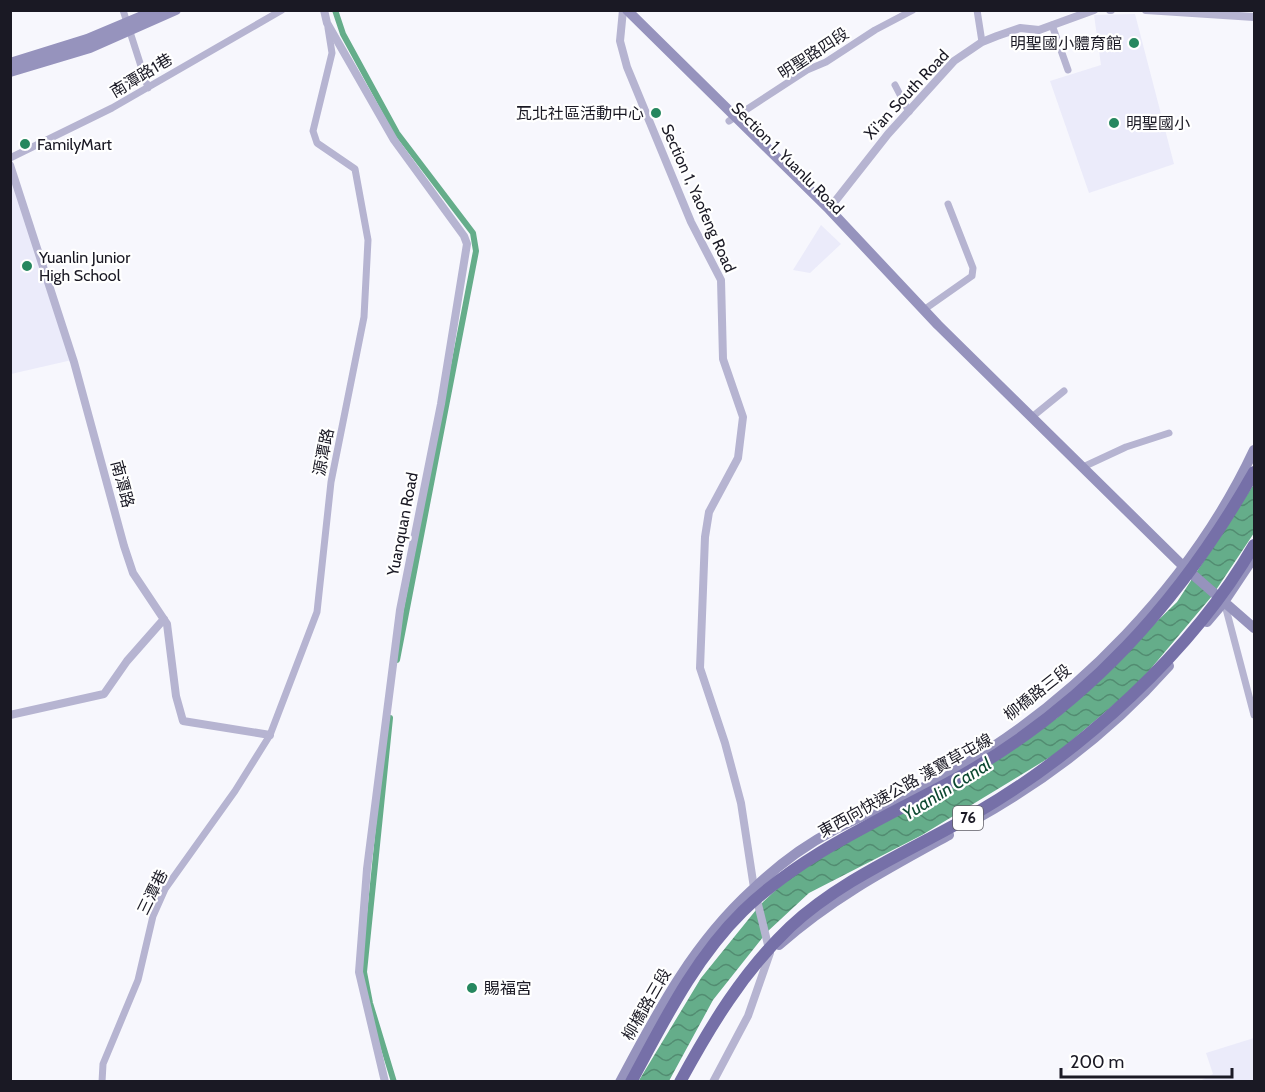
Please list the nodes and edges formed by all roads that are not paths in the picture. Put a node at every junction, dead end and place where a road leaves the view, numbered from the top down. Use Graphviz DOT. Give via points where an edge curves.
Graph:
graph roads {
  1 [pos="123,10"];
  2 [pos="156,10"];
  3 [pos="176,10"];
  4 [pos="282,10"];
  5 [pos="324,10"];
  6 [pos="913,10"];
  7 [pos="977,10"];
  8 [pos="1094,10"];
  9 [pos="1146,10"];
  10 [pos="622,12"];
  11 [pos="1254,17"];
  12 [pos="327,23"];
  13 [pos="1052,26"];
  14 [pos="128,27"];
  15 [pos="982,42"];
  16 [pos="10,63"];
  17 [pos="1068,70"];
  18 [pos="11,72"];
  19 [pos="895,85"];
  20 [pos="148,88"];
  21 [pos="909,112"];
  22 [pos="732,119"];
  23 [pos="10,158"];
  24 [pos="10,165"];
  25 [pos="948,204"];
  26 [pos="829,209"];
  27 [pos="925,309"];
  28 [pos="938,325"];
  29 [pos="1064,391"];
  30 [pos="1032,417"];
  31 [pos="1169,433"];
  32 [pos="1254,450"];
  33 [pos="1083,467"];
  34 [pos="1254,472"];
  35 [pos="1254,545"];
  36 [pos="1254,557"];
  37 [pos="1183,566"];
  38 [pos="1220,599"];
  39 [pos="164,619"];
  40 [pos="1254,628"];
  41 [pos="1254,715"];
  42 [pos="10,716"];
  43 [pos="270,735"];
  44 [pos="754,888"];
  45 [pos="769,948"];
  46 [pos="102,1082"];
  47 [pos="385,1082"];
  48 [pos="620,1082"];
  49 [pos="631,1082"];
  50 [pos="680,1082"];
  51 [pos="687,1082"];
  52 [pos="713,1082"];
  1 -- 14 [label="street"];
  2 -- 14 [label="main road"];
  3 -- 14 [label="main road"];
  4 -- 20 [label="street, 南潭路1巷"];
  5 -- 12 [label="street, Yuanquan Road"];
  6 -- 22 [label="street, 明聖路四段" via="807,70"];
  7 -- 15 [label="street"];
  8 -- 13 [label="street, Xi'an South Road"];
  9 -- 11 [label="street"];
  10 -- 22 [label="main road, Section 1, Yuanlu Road"];
  10 -- 44 [label="street, Section 1, Yaofeng Road" via="620,41 627,67 691,222 721,280 723,359 743,417 738,458 709,512 700,668 741,802"];
  12 -- 43 [label="street, 源潭路" via="332,53 313,131 317,143 356,169 368,240 364,317 331,482 317,612"];
  12 -- 47 [label="street, Yuanquan Road" via="394,140 467,244 441,404 400,610 367,869 359,972"];
  13 -- 15 [label="street, Xi'an South Road" via="1039,30 1020,28"];
  13 -- 17 [label="street"];
  14 -- 16 [label="main road"];
  14 -- 18 [label="main road" via="90,48"];
  14 -- 20 [label="street"];
  15 -- 21 [label="street, Xi'an South Road" via="943,71"];
  19 -- 21 [label="street"];
  20 -- 23 [label="street, 南潭路1巷"];
  21 -- 26 [label="street, Xi'an South Road"];
  22 -- 26 [label="main road, Section 1, Yuanlu Road"];
  22 -- 28 [label="main road, Section 1, Yuanlu Road" via="924,316"];
  24 -- 39 [label="street, 南潭路" via="74,362 133,573"];
  25 -- 27 [label="street" via="973,268 972,276"];
  26 -- 27 [label="main road, Section 1, Yuanlu Road"];
  27 -- 28 [label="main road, Section 1, Yuanlu Road"];
  28 -- 30 [label="main road, Section 1, Yuanlu Road"];
  29 -- 30 [label="street"];
  30 -- 33 [label="main road, Section 1, Yuanlu Road"];
  31 -- 33 [label="street"];
  32 -- 37 [label="main road, 柳橋路三段"];
  33 -- 37 [label="main road, Section 1, Yuanlu Road"];
  34 -- 49 [label="highway, 東西向快速公路 漢寶草屯線 / 76, bridge" via="1224,525 1165,607 1095,679 986,760 810,858 742,912 687,982"];
  35 -- 50 [label="highway, 76, bridge" via="1190,634 1141,687 1087,735 1000,799 846,884 791,926 755,962 724,1003"];
  36 -- 38 [label="main road"];
  37 -- 38 [label="main road, Section 1, Yuanlu Road"];
  37 -- 44 [label="main road, 柳橋路三段" via="1127,635 1088,672 1014,730 952,772 832,830"];
  38 -- 40 [label="main road, Section 1, Yuanlu Road"];
  38 -- 41 [label="street"];
  38 -- 45 [label="main road" via="1148,690 1093,739 1006,803 847,892"];
  39 -- 42 [label="street" via="104,694"];
  39 -- 43 [label="street, 南潭路" via="183,721"];
  43 -- 46 [label="street, 三潭巷" via="165,889 153,916 138,980 103,1064"];
  44 -- 45 [label="street, Section 1, Yaofeng Road"];
  44 -- 48 [label="main road, 柳橋路三段" via="715,928 678,975"];
  45 -- 51 [label="main road"];
  45 -- 52 [label="street" via="748,1016"];
}
